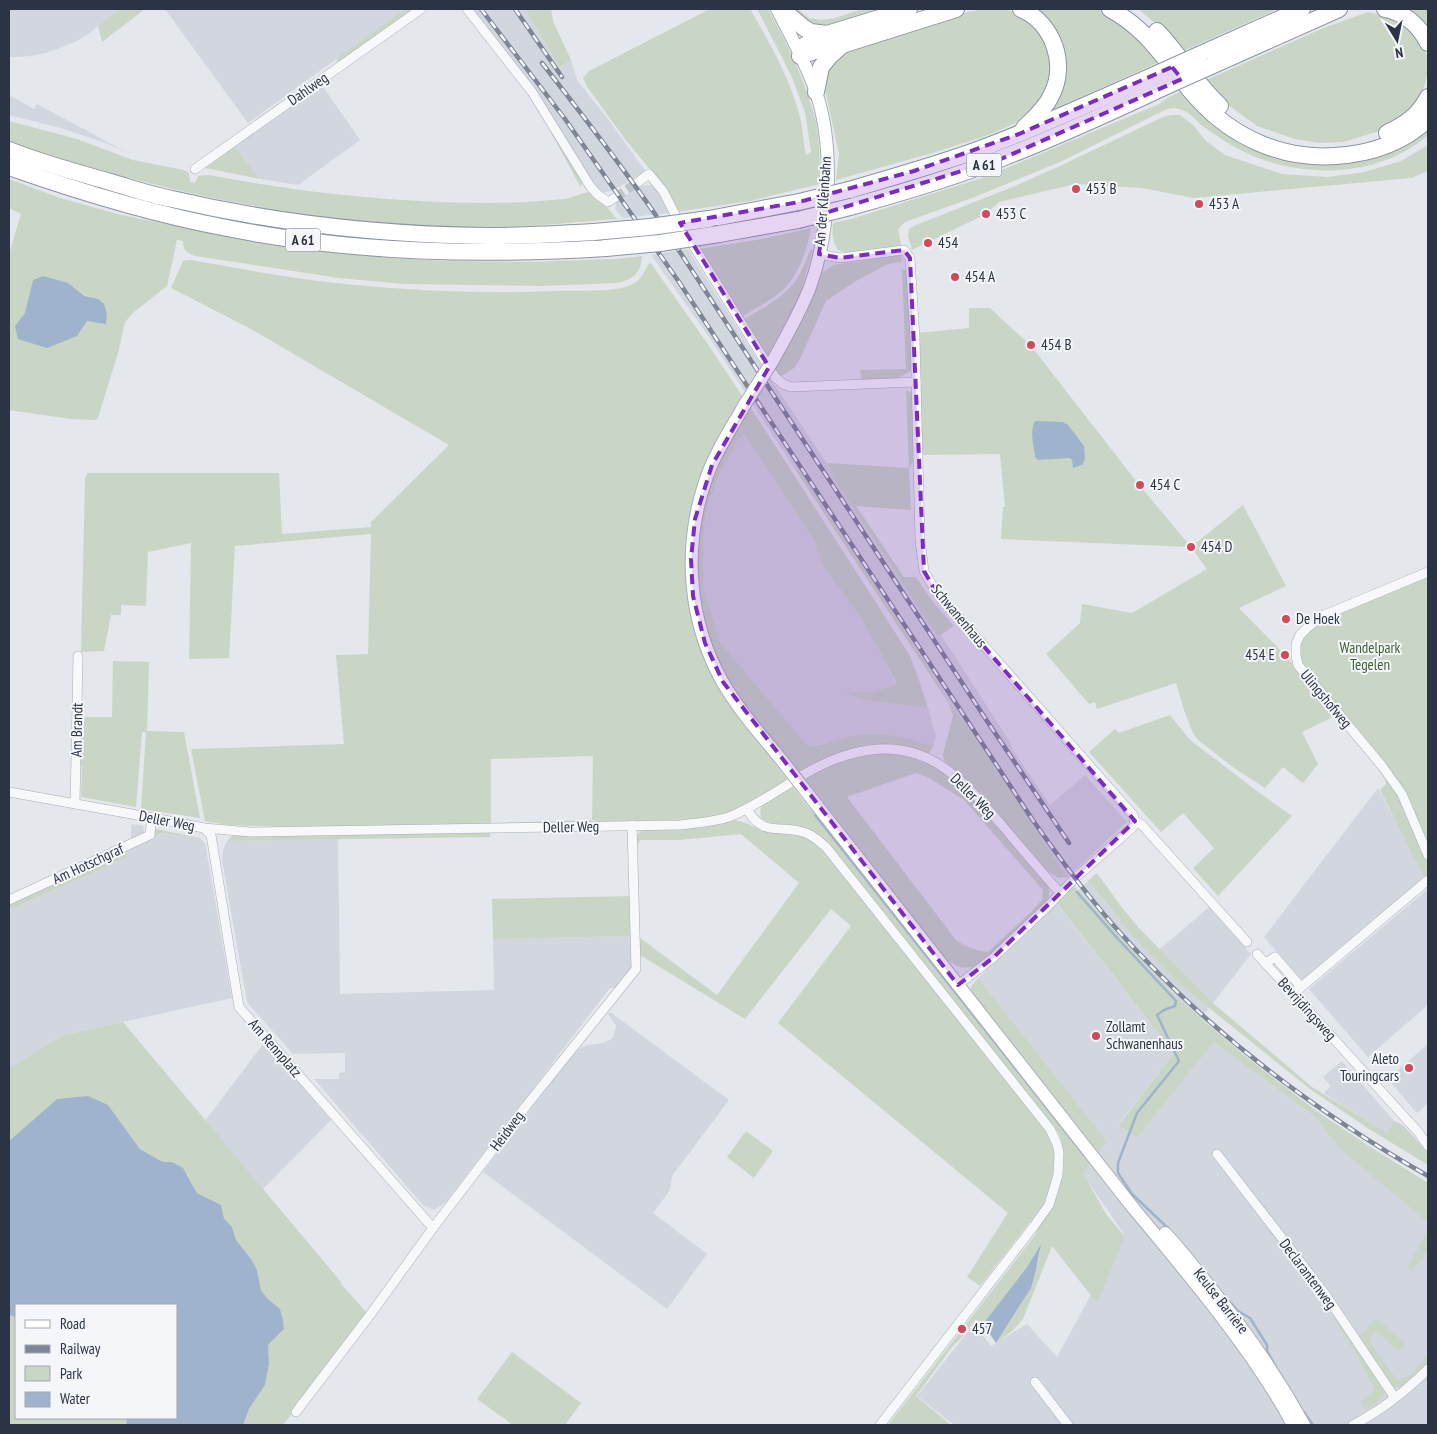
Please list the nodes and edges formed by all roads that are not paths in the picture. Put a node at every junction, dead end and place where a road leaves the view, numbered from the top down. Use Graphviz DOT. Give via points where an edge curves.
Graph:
graph roads {
  1 [pos="421,9"];
  2 [pos="467,9"];
  3 [pos="777,9"];
  4 [pos="781,9"];
  5 [pos="908,9"];
  6 [pos="956,9"];
  7 [pos="1020,9"];
  8 [pos="1110,9"];
  9 [pos="1131,9"];
  10 [pos="1302,9"];
  11 [pos="1339,9"];
  12 [pos="1385,9"];
  13 [pos="827,34"];
  14 [pos="1428,43"];
  15 [pos="842,45"];
  16 [pos="798,52"];
  17 [pos="1206,60"];
  18 [pos="1157,82"];
  19 [pos="816,92"];
  20 [pos="1428,98"];
  21 [pos="1428,119"];
  22 [pos="1019,134"];
  23 [pos="9,150"];
  24 [pos="9,167"];
  25 [pos="195,169"];
  26 [pos="638,182"];
  27 [pos="616,197"];
  28 [pos="819,254"];
  29 [pos="916,382"];
  30 [pos="1428,572"];
  31 [pos="78,656"];
  32 [pos="784,763"];
  33 [pos="9,792"];
  34 [pos="75,804"];
  35 [pos="747,809"];
  36 [pos="154,818"];
  37 [pos="1135,821"];
  38 [pos="632,826"];
  39 [pos="204,828"];
  40 [pos="1428,855"];
  41 [pos="1428,880"];
  42 [pos="1060,893"];
  43 [pos="9,900"];
  44 [pos="1246,942"];
  45 [pos="1257,954"];
  46 [pos="1266,963"];
  47 [pos="958,985"];
  48 [pos="1301,986"];
  49 [pos="1293,994"];
  50 [pos="1428,1146"];
  51 [pos="1217,1154"];
  52 [pos="1121,1191"];
  53 [pos="433,1228"];
  54 [pos="1428,1369"];
  55 [pos="1035,1382"];
  56 [pos="1395,1398"];
  57 [pos="296,1412"];
  58 [pos="880,1425"];
  59 [pos="1068,1425"];
  60 [pos="1293,1425"];
  61 [pos="1304,1425"];
  62 [pos="1353,1425"];
  1 -- 25 [label="street, Dahlweg"];
  2 -- 27 [label="street" via="532,92 593,190 608,202"];
  3 -- 16 [label="main road, An der Kleinbahn"];
  4 -- 13 [label="highway" via="811,32"];
  5 -- 13 [label="highway"];
  6 -- 15 [label="highway"];
  7 -- 22 [label="highway" via="1046,29 1054,44 1058,67 1049,101"];
  8 -- 21 [label="highway" via="1150,39 1214,115 1230,128 1263,145 1311,157 1356,154 1396,141"];
  9 -- 20 [label="highway" via="1173,48 1222,109 1248,126 1281,140 1328,146 1373,139 1404,124"];
  10 -- 17 [label="highway, A 61"];
  11 -- 17 [label="highway, A 61"];
  12 -- 14 [label="highway" via="1413,22"];
  13 -- 16 [label="highway"];
  15 -- 16 [label="highway"];
  15 -- 19 [label="highway" via="821,67"];
  16 -- 19 [label="main road, An der Kleinbahn"];
  17 -- 18 [label="highway, A 61, bridge"];
  18 -- 22 [label="highway, A 61"];
  18 -- 24 [label="highway, A 61, bridge" via="1071,129 942,180 798,220 660,243 606,248 454,252 292,239 168,215 83,192"];
  19 -- 28 [label="main road, An der Kleinbahn" via="828,168"];
  22 -- 23 [label="highway, A 61, bridge" via="946,161 799,202 650,227 498,236 362,230 229,211 170,199"];
  26 -- 29 [label="street" via="649,174 663,191 676,218 739,320 775,377 783,384 791,387"];
  28 -- 29 [label="street, Schwanenhaus" via="840,258 904,250 910,258"];
  28 -- 32 [label="main road, An der Kleinbahn, bridge" via="800,311 720,448 705,482 692,538 693,596 705,643 723,682"];
  29 -- 37 [label="street, Schwanenhaus" via="920,540 924,571 935,590"];
  30 -- 40 [label="street, Ulingshofweg" via="1322,616 1300,635 1296,644 1298,665 1402,794"];
  31 -- 34 [label="street, Am Brandt"];
  32 -- 47 [label="main road, Keulse Barrière, bridge"];
  33 -- 34 [label="street, Deller Weg"];
  34 -- 36 [label="street, Deller Weg"];
  35 -- 38 [label="street, Deller Weg" via="706,822"];
  35 -- 42 [label="street, Deller Weg" via="820,765 845,754 882,749 916,754 932,760 962,781"];
  35 -- 58 [label="street" via="760,825 805,833 826,847 1050,1129 1060,1153 1058,1175 1049,1205"];
  36 -- 39 [label="street, Deller Weg"];
  36 -- 43 [label="street, Am Hotschgraf" via="150,835"];
  37 -- 42 [label="street"];
  37 -- 44 [label="street, Schwanenhaus"];
  38 -- 39 [label="street, Deller Weg" via="289,832"];
  38 -- 53 [label="street, Heidweg" via="636,970 532,1098"];
  39 -- 53 [label="street, Am Rennplatz" via="211,835 239,1007"];
  41 -- 48 [label="street"];
  42 -- 47 [label="street" via="994,957"];
  45 -- 46 [label="street, Bevrijdingsweg"];
  46 -- 48 [label="street, Bevrijdingsweg" via="1275,957"];
  46 -- 49 [label="street, Bevrijdingsweg"];
  47 -- 52 [label="main road, Keulse Barrière"];
  48 -- 49 [label="street"];
  49 -- 50 [label="street, Bevrijdingsweg"];
  51 -- 56 [label="street, Declarantenweg" via="1325,1294"];
  52 -- 60 [label="main road, Keulse Barrière" via="1245,1348"];
  52 -- 61 [label="main road, Keulse Barrière" via="1182,1251 1237,1321"];
  53 -- 57 [label="street, Heidweg"];
  54 -- 56 [label="street"];
  55 -- 59 [label="street"];
  56 -- 62 [label="street"];
}
